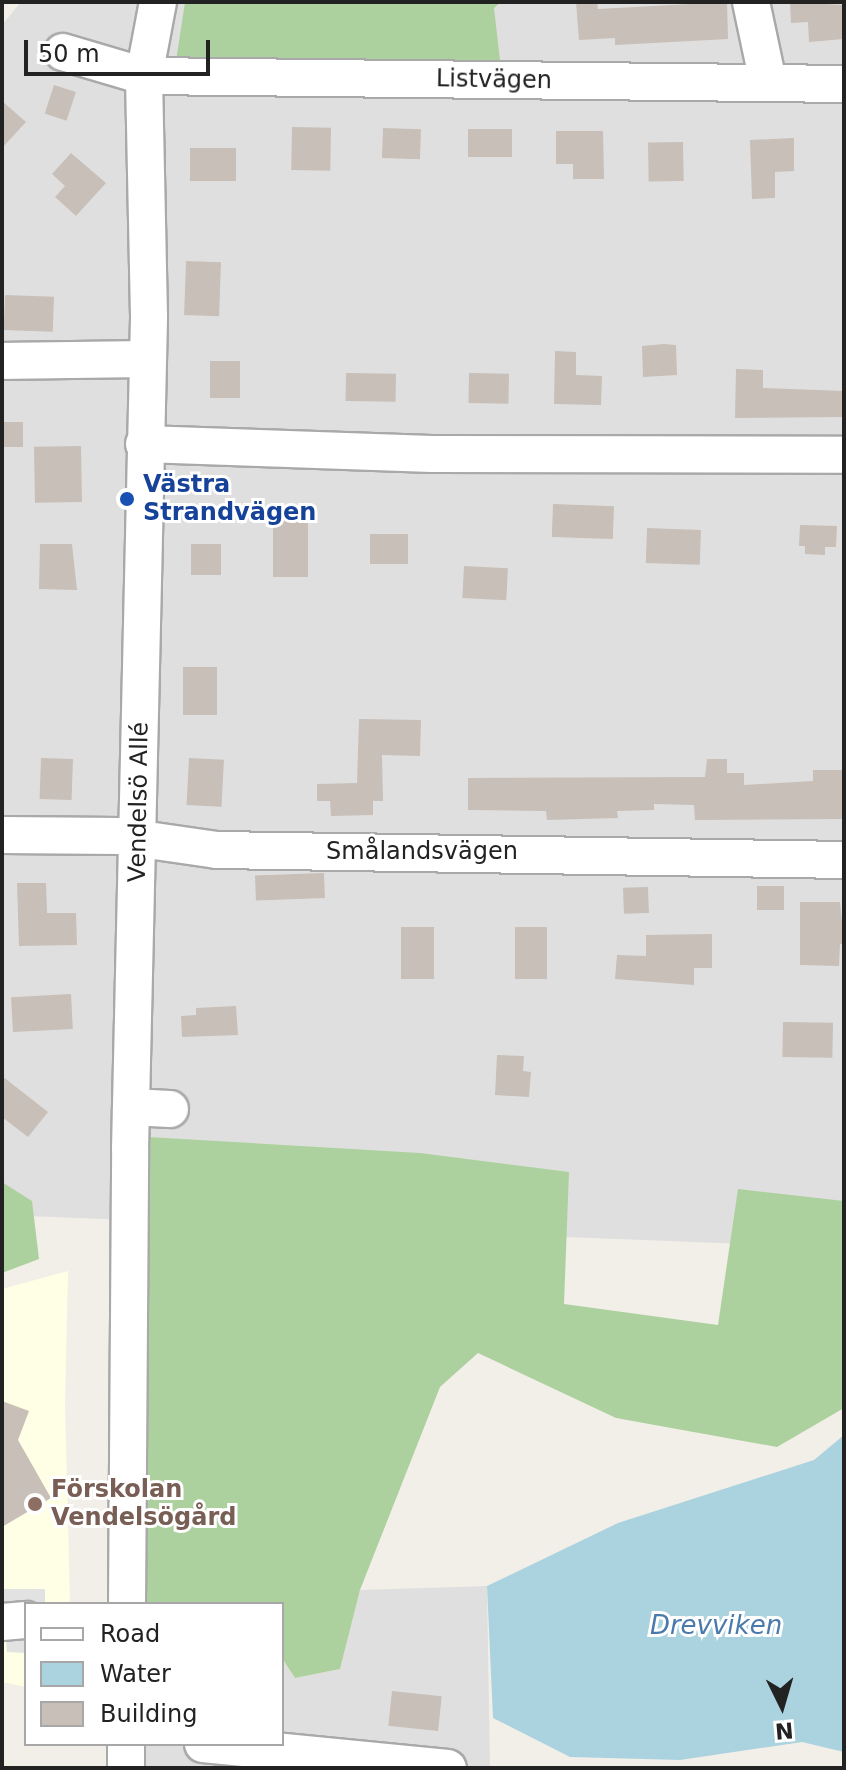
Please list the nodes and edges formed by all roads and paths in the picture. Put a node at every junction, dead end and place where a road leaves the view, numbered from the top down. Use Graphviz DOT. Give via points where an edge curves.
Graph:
graph roads {
  1 [pos="158,2"];
  2 [pos="751,2"];
  3 [pos="63,52"];
  4 [pos="144,76"];
  5 [pos="768,82"];
  6 [pos="844,84"];
  7 [pos="147,359"];
  8 [pos="2,361"];
  9 [pos="144,444"];
  10 [pos="844,455"];
  11 [pos="2,835"];
  12 [pos="139,840"];
  13 [pos="844,860"];
  14 [pos="131,1107"];
  15 [pos="170,1109"];
  16 [pos="127,1602"];
  17 [pos="24,1620"];
  18 [pos="2,1622"];
  19 [pos="126,1746"];
  20 [pos="223,1746"];
  21 [pos="126,1768"];
  22 [pos="448,1768"];
  1 -- 4 [label="street, Vendelsö Allé"];
  2 -- 5 [label="street"];
  3 -- 4 [label="street, Listvägen"];
  4 -- 5 [label="street, Listvägen"];
  4 -- 7 [label="street, Vendelsö Allé"];
  5 -- 6 [label="street, Listvägen"];
  7 -- 8 [label="street"];
  7 -- 9 [label="street, Vendelsö Allé"];
  9 -- 10 [label="street" via="432,454"];
  9 -- 12 [label="street, Vendelsö Allé"];
  11 -- 12 [label="street, Smålandsvägen"];
  12 -- 13 [label="street, Smålandsvägen" via="217,850"];
  12 -- 14 [label="street, Vendelsö Allé"];
  14 -- 15 [label="street"];
  14 -- 16 [label="street, Vendelsö Allé"];
  17 -- 18 [label="street"];
  19 -- 21 [label="street"];
  20 -- 22 [label="street"];
}
